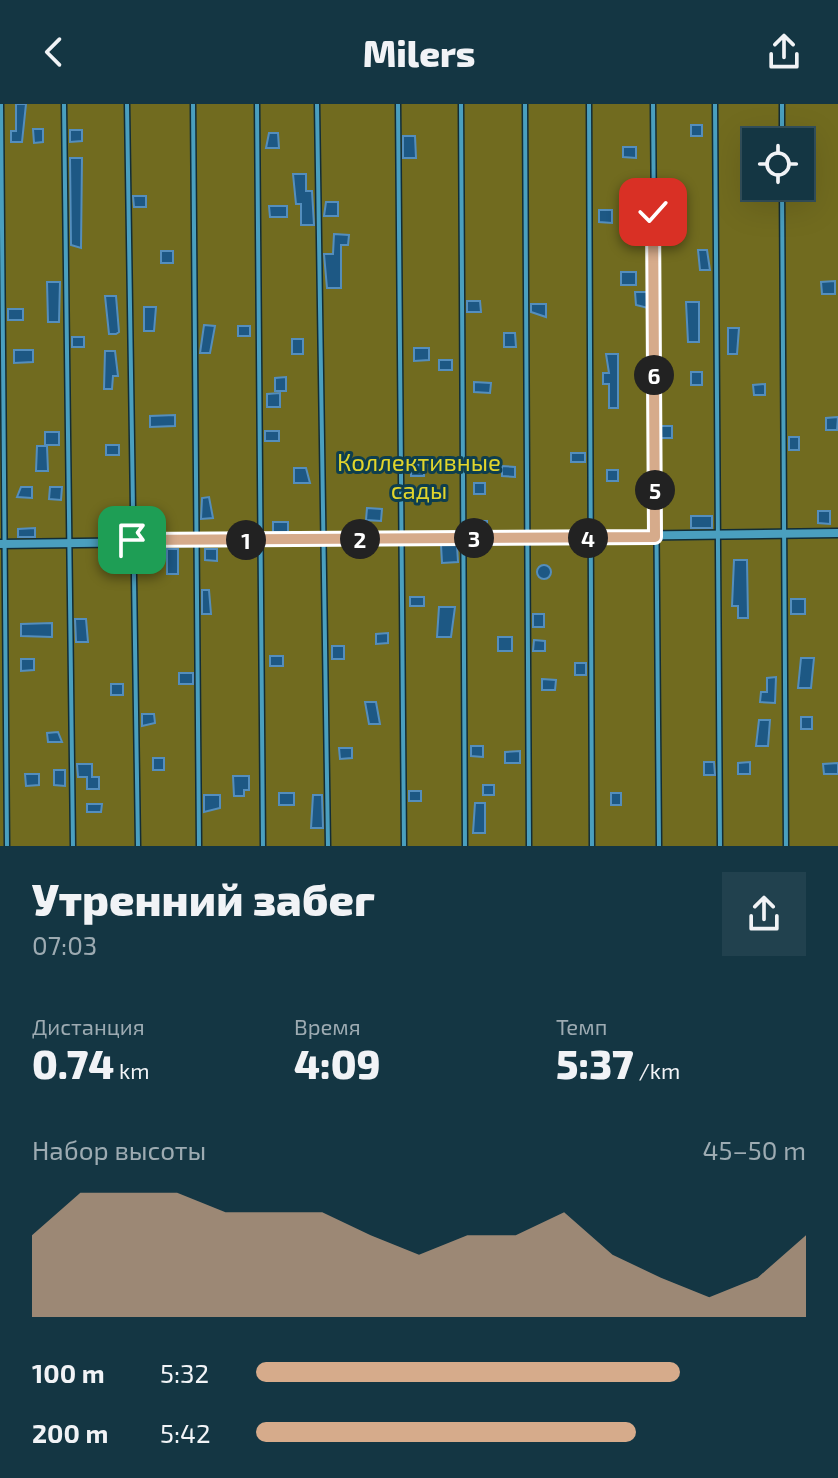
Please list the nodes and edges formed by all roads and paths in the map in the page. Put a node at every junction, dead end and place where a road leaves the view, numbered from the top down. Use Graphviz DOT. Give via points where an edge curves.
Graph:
graph roads {
  1 [pos="1,104"];
  2 [pos="64,104"];
  3 [pos="127,104"];
  4 [pos="193,104"];
  5 [pos="257,104"];
  6 [pos="317,104"];
  7 [pos="398,104"];
  8 [pos="461,104"];
  9 [pos="525,104"];
  10 [pos="589,104"];
  11 [pos="653,104"];
  12 [pos="715,104"];
  13 [pos="782,104"];
  14 [pos="782,128"];
  15 [pos="782,200"];
  16 [pos="838,533"];
  17 [pos="784,534"];
  18 [pos="715,535"];
  19 [pos="655,537"];
  20 [pos="402,538"];
  21 [pos="462,538"];
  22 [pos="526,538"];
  23 [pos="588,538"];
  24 [pos="260,539"];
  25 [pos="324,539"];
  26 [pos="132,540"];
  27 [pos="196,540"];
  28 [pos="68,542"];
  29 [pos="3,544"];
  30 [pos="7,846"];
  31 [pos="73,846"];
  32 [pos="138,846"];
  33 [pos="199,846"];
  34 [pos="263,846"];
  35 [pos="328,846"];
  36 [pos="404,846"];
  37 [pos="465,846"];
  38 [pos="529,846"];
  39 [pos="592,846"];
  40 [pos="659,846"];
  41 [pos="720,846"];
  42 [pos="786,846"];
  1 -- 29 [label="lane"];
  2 -- 28 [label="lane"];
  3 -- 26 [label="lane"];
  4 -- 27 [label="lane"];
  5 -- 24 [label="lane"];
  6 -- 25 [label="lane"];
  7 -- 20 [label="lane"];
  8 -- 21 [label="lane"];
  9 -- 22 [label="lane"];
  10 -- 23 [label="lane"];
  11 -- 19 [label="lane"];
  12 -- 18 [label="lane"];
  13 -- 14 [label="lane"];
  15 -- 17 [label="lane"];
  16 -- 17 [label="street"];
  17 -- 18 [label="street"];
  17 -- 42 [label="lane"];
  18 -- 19 [label="street"];
  18 -- 41 [label="lane"];
  19 -- 23 [label="street"];
  19 -- 40 [label="lane"];
  20 -- 21 [label="street"];
  20 -- 25 [label="street"];
  20 -- 36 [label="lane"];
  21 -- 22 [label="street"];
  21 -- 37 [label="lane"];
  22 -- 23 [label="street"];
  22 -- 38 [label="lane"];
  23 -- 39 [label="lane"];
  24 -- 25 [label="street"];
  24 -- 27 [label="street"];
  24 -- 34 [label="lane"];
  25 -- 35 [label="lane"];
  26 -- 27 [label="street"];
  26 -- 28 [label="street"];
  26 -- 32 [label="lane"];
  27 -- 33 [label="lane"];
  28 -- 29 [label="street"];
  28 -- 31 [label="lane"];
  29 -- 30 [label="lane"];
}
